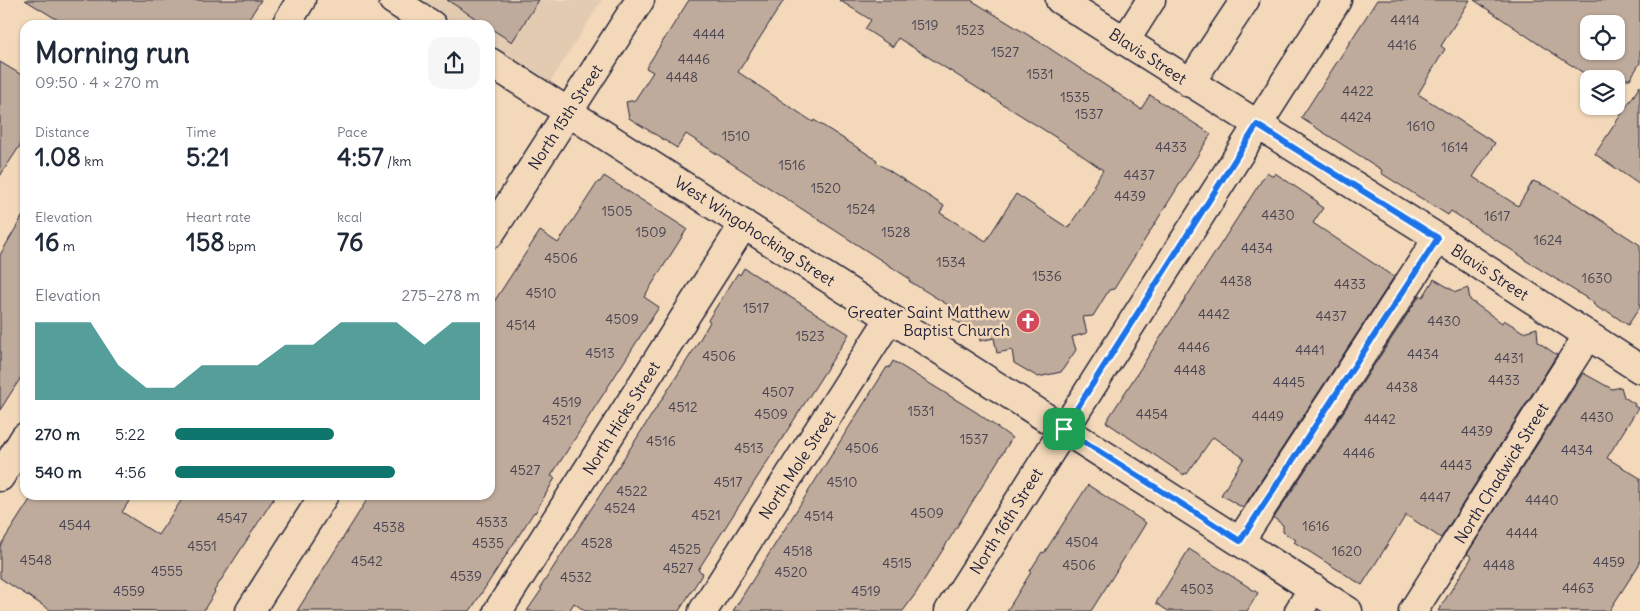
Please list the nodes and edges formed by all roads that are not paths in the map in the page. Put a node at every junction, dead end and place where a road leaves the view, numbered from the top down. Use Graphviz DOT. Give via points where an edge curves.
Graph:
graph roads {
  1 [pos="302,0"];
  2 [pos="393,0"];
  3 [pos="640,0"];
  4 [pos="1060,0"];
  5 [pos="1151,0"];
  6 [pos="1245,0"];
  7 [pos="1337,0"];
  8 [pos="289,20"];
  9 [pos="424,20"];
  10 [pos="1125,41"];
  11 [pos="495,65"];
  12 [pos="1190,83"];
  13 [pos="567,112"];
  14 [pos="1257,125"];
  15 [pos="744,224"];
  16 [pos="495,226"];
  17 [pos="1438,238"];
  18 [pos="890,318"];
  19 [pos="1588,335"];
  20 [pos="1640,368"];
  21 [pos="1064,429"];
  22 [pos="20,446"];
  23 [pos="0,477"];
  24 [pos="321,500"];
  25 [pos="1240,541"];
  26 [pos="1313,588"];
  27 [pos="250,611"];
  28 [pos="498,611"];
  29 [pos="703,611"];
  30 [pos="949,611"];
  31 [pos="1299,611"];
  32 [pos="1348,611"];
  33 [pos="1413,611"];
  1 -- 8 [label="street"];
  2 -- 9 [label="street"];
  3 -- 13 [label="street, North 15th Street"];
  4 -- 10 [label="street, Blavis Street"];
  5 -- 10 [label="street"];
  6 -- 12 [label="street"];
  7 -- 14 [label="street, North 16th Street"];
  10 -- 12 [label="street, Blavis Street"];
  11 -- 13 [label="street, West Wingohocking Street"];
  12 -- 14 [label="street, Blavis Street"];
  13 -- 15 [label="street, West Wingohocking Street"];
  13 -- 16 [label="street, North 15th Street"];
  14 -- 17 [label="street, Blavis Street"];
  14 -- 21 [label="street, North 16th Street"];
  15 -- 18 [label="street, West Wingohocking Street"];
  15 -- 28 [label="street, North Hicks Street"];
  17 -- 19 [label="street, Blavis Street"];
  17 -- 25 [label="street"];
  18 -- 21 [label="street, West Wingohocking Street"];
  18 -- 29 [label="street, North Mole Street"];
  19 -- 20 [label="street, Blavis Street"];
  19 -- 33 [label="street, North Chadwick Street"];
  21 -- 25 [label="street, West Wingohocking Street"];
  21 -- 30 [label="street, North 16th Street"];
  22 -- 23 [label="street"];
  24 -- 27 [label="street"];
  25 -- 26 [label="street, West Wingohocking Street"];
  26 -- 31 [label="street"];
  26 -- 32 [label="street, West Wingohocking Street"];
}
